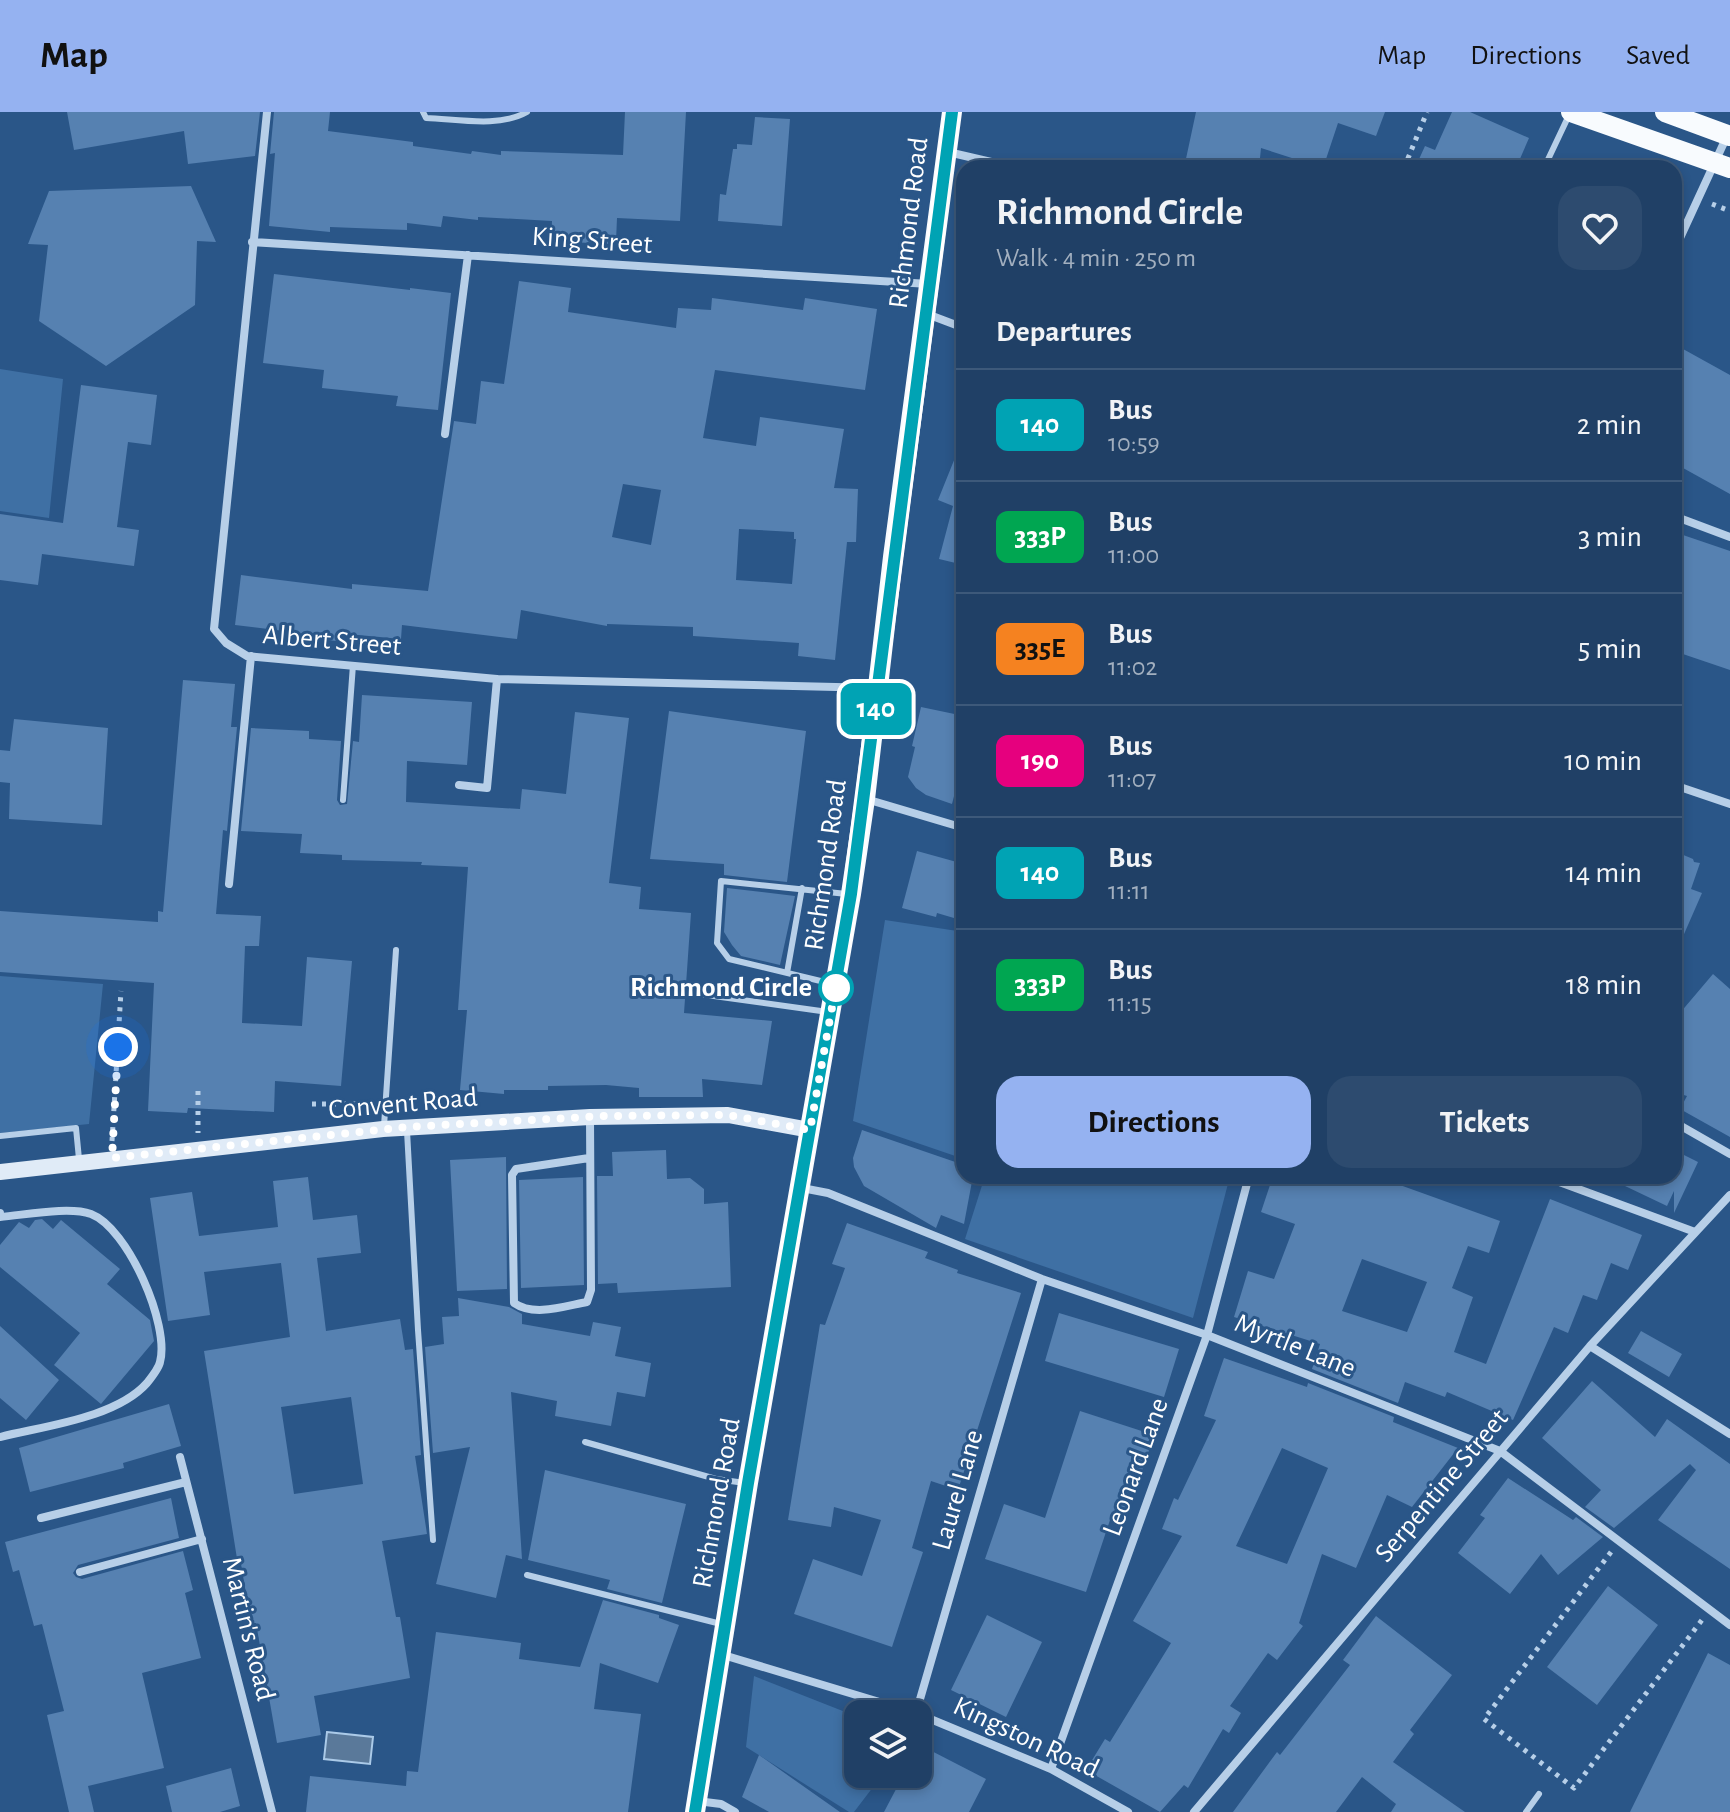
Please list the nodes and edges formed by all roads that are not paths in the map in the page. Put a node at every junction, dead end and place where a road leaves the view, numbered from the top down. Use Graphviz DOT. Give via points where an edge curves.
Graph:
graph roads {
  1 [pos="267,112"];
  2 [pos="423,112"];
  3 [pos="527,112"];
  4 [pos="952,112"];
  5 [pos="1571,112"];
  6 [pos="1665,112"];
  7 [pos="1729,135"];
  8 [pos="947,152"];
  9 [pos="982,160"];
  10 [pos="1548,160"];
  11 [pos="1723,165"];
  12 [pos="1682,235"];
  13 [pos="252,242"];
  14 [pos="468,255"];
  15 [pos="929,284"];
  16 [pos="926,313"];
  17 [pos="956,325"];
  18 [pos="445,434"];
  19 [pos="1682,519"];
  20 [pos="1730,537"];
  21 [pos="251,656"];
  22 [pos="353,665"];
  23 [pos="497,679"];
  24 [pos="878,688"];
  25 [pos="459,785"];
  26 [pos="1682,788"];
  27 [pos="865,799"];
  28 [pos="343,800"];
  29 [pos="1730,804"];
  30 [pos="956,826"];
  31 [pos="229,884"];
  32 [pos="802,888"];
  33 [pos="851,894"];
  34 [pos="396,950"];
  35 [pos="787,973"];
  36 [pos="836,985"];
  37 [pos="692,993"];
  38 [pos="832,1013"];
  39 [pos="590,1117"];
  40 [pos="407,1127"];
  41 [pos="1682,1127"];
  42 [pos="383,1129"];
  43 [pos="810,1130"];
  44 [pos="0,1136"];
  45 [pos="1730,1154"];
  46 [pos="589,1158"];
  47 [pos="80,1163"];
  48 [pos="0,1172"];
  49 [pos="1247,1184"];
  50 [pos="1565,1184"];
  51 [pos="801,1187"];
  52 [pos="1730,1195"];
  53 [pos="0,1215"];
  54 [pos="1695,1232"];
  55 [pos="1042,1279"];
  56 [pos="1207,1335"];
  57 [pos="1590,1346"];
  58 [pos="1730,1434"];
  59 [pos="0,1437"];
  60 [pos="585,1442"];
  61 [pos="1500,1451"];
  62 [pos="180,1457"];
  63 [pos="186,1482"];
  64 [pos="748,1483"];
  65 [pos="41,1518"];
  66 [pos="202,1539"];
  67 [pos="433,1540"];
  68 [pos="80,1572"];
  69 [pos="527,1575"];
  70 [pos="724,1625"];
  71 [pos="1730,1625"];
  72 [pos="720,1654"];
  73 [pos="873,1700"];
  74 [pos="920,1700"];
  75 [pos="932,1720"];
  76 [pos="1051,1769"];
  77 [pos="1539,1794"];
  78 [pos="696,1806"];
  79 [pos="272,1812"];
  80 [pos="735,1812"];
  81 [pos="1128,1812"];
  82 [pos="1194,1812"];
  83 [pos="1526,1812"];
  1 -- 13 [label="street, Albert Street"];
  2 -- 3 [label="lane" via="426,118 497,120"];
  4 -- 8 [label="main road, Richmond Road"];
  5 -- 10 [label="lane"];
  5 -- 11 [label="main road"];
  6 -- 7 [label="main road"];
  7 -- 11 [label="street"];
  8 -- 9 [label="street"];
  8 -- 15 [label="main road, Richmond Road"];
  11 -- 12 [label="street"];
  13 -- 14 [label="street, King Street"];
  13 -- 21 [label="street, Albert Street" via="214,629 226,643"];
  14 -- 15 [label="street, King Street"];
  14 -- 18 [label="street"];
  15 -- 16 [label="main road, Richmond Road"];
  16 -- 17 [label="street"];
  16 -- 24 [label="main road, Richmond Road"];
  19 -- 20 [label="street"];
  21 -- 22 [label="street, Albert Street"];
  21 -- 31 [label="street"];
  22 -- 23 [label="street, Albert Street"];
  22 -- 28 [label="lane"];
  23 -- 24 [label="street, Albert Street"];
  23 -- 25 [label="street" via="487,788"];
  24 -- 27 [label="main road, Richmond Road"];
  26 -- 29 [label="street"];
  27 -- 30 [label="street"];
  27 -- 33 [label="main road, Richmond Road"];
  32 -- 33 [label="lane"];
  32 -- 35 [label="lane"];
  32 -- 35 [label="lane" via="721,881 721,952 729,959"];
  33 -- 36 [label="main road, Richmond Road"];
  34 -- 42 [label="lane"];
  35 -- 36 [label="lane"];
  36 -- 38 [label="main road, Richmond Road"];
  37 -- 38 [label="lane"];
  38 -- 43 [label="main road, Richmond Road"];
  39 -- 40 [label="street, Convent Road"];
  39 -- 43 [label="street, Convent Road" via="728,1115"];
  39 -- 46 [label="street"];
  40 -- 42 [label="street, Convent Road"];
  40 -- 67 [label="lane"];
  41 -- 45 [label="street"];
  42 -- 47 [label="street, Convent Road"];
  43 -- 51 [label="main road, Richmond Road"];
  44 -- 47 [label="lane" via="76,1128"];
  46 -- 46 [label="street" via="587,1302 522,1308 514,1303 512,1175 516,1169"];
  47 -- 48 [label="street, Convent Road"];
  49 -- 56 [label="street, Leonard Lane"];
  50 -- 54 [label="street"];
  51 -- 55 [label="street, Myrtle Lane" via="828,1193"];
  51 -- 64 [label="main road, Richmond Road"];
  52 -- 54 [label="street, Serpentine Street"];
  53 -- 59 [label="street" via="95,1215 123,1241 152,1298 160,1363 146,1384 110,1409"];
  54 -- 57 [label="street, Serpentine Street"];
  55 -- 56 [label="street, Myrtle Lane"];
  55 -- 74 [label="street, Laurel Lane"];
  56 -- 61 [label="street, Myrtle Lane"];
  56 -- 76 [label="street, Leonard Lane"];
  57 -- 58 [label="street"];
  57 -- 61 [label="street, Serpentine Street"];
  60 -- 64 [label="lane"];
  61 -- 71 [label="street, Myrtle Lane"];
  61 -- 82 [label="street, Serpentine Street"];
  62 -- 63 [label="street, Martin's Road"];
  63 -- 65 [label="street"];
  63 -- 66 [label="street, Martin's Road"];
  64 -- 70 [label="main road, Richmond Road"];
  66 -- 68 [label="street"];
  66 -- 79 [label="street, Martin's Road"];
  69 -- 70 [label="lane"];
  70 -- 72 [label="main road, Richmond Road"];
  72 -- 73 [label="street, Kingston Road"];
  72 -- 78 [label="main road, Richmond Road"];
  75 -- 76 [label="street, Kingston Road"];
  76 -- 81 [label="street, Kingston Road"];
  77 -- 83 [label="lane"];
  78 -- 80 [label="street" via="721,1804"];
}
